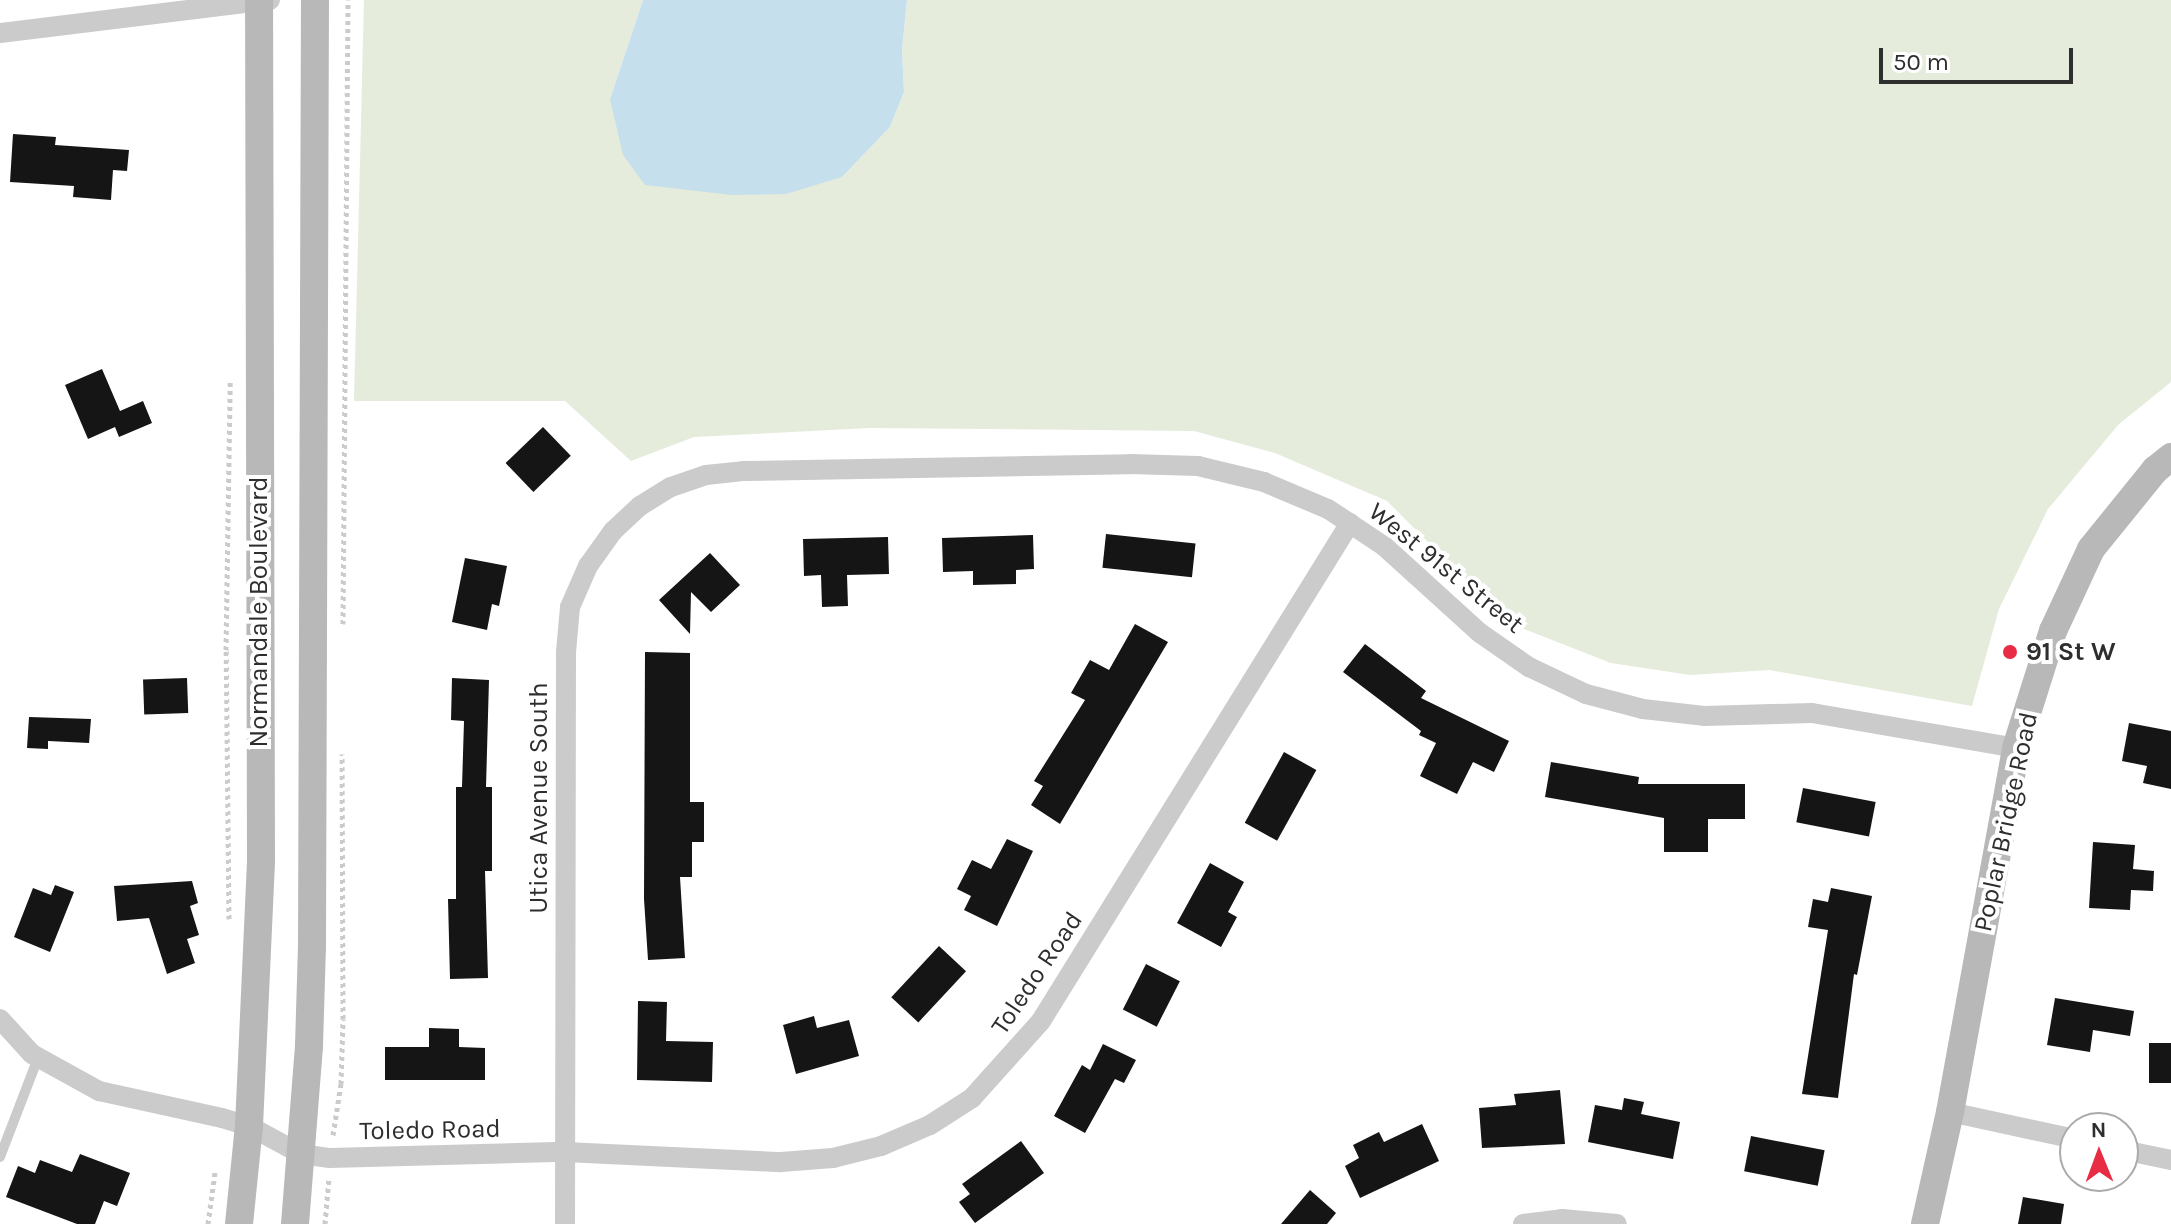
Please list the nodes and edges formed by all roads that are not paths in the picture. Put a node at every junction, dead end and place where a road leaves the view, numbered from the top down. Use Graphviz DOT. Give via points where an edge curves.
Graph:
graph roads {
  1 [pos="263,0"];
  2 [pos="315,0"];
  3 [pos="0,33"];
  4 [pos="2171,457"];
  5 [pos="743,471"];
  6 [pos="1350,523"];
  7 [pos="2016,748"];
  8 [pos="0,1019"];
  9 [pos="38,1058"];
  10 [pos="1950,1112"];
  11 [pos="249,1126"];
  12 [pos="2059,1136"];
  13 [pos="565,1152"];
  14 [pos="2139,1153"];
  15 [pos="301,1154"];
  16 [pos="0,1157"];
  17 [pos="2171,1160"];
  18 [pos="239,1224"];
  19 [pos="295,1224"];
  20 [pos="565,1224"];
  21 [pos="1523,1224"];
  22 [pos="1617,1224"];
  23 [pos="1925,1224"];
  1 -- 3 [label="street"];
  1 -- 11 [label="main road, Normandale Boulevard" via="261,860"];
  2 -- 15 [label="main road, Normandale Boulevard" via="312,931"];
  4 -- 7 [label="main road, Poplar Bridge Road" via="2091,549 2053,631"];
  5 -- 6 [label="street, West 91st Street" via="1198,466 1264,482"];
  5 -- 13 [label="street, Utica Avenue South" via="694,479 640,506 613,531 588,566 570,607"];
  6 -- 7 [label="street, West 91st Street" via="1384,546 1480,633 1529,667 1586,694 1643,709 1704,716 1812,713"];
  6 -- 13 [label="street, Toledo Road" via="1041,1021 972,1098 930,1125 881,1146 833,1158 781,1162"];
  7 -- 10 [label="main road, Poplar Bridge Road"];
  8 -- 9 [label="street, Toledo Road"];
  9 -- 11 [label="street, Toledo Road" via="99,1091"];
  9 -- 16 [label="lane"];
  10 -- 12 [label="street"];
  10 -- 23 [label="main road, Poplar Bridge Road"];
  11 -- 15 [label="street, Toledo Road"];
  11 -- 18 [label="main road, Normandale Boulevard"];
  13 -- 15 [label="street, Toledo Road" via="330,1158"];
  13 -- 20 [label="street, Utica Avenue South"];
  14 -- 17 [label="street"];
  15 -- 19 [label="main road, Normandale Boulevard"];
  21 -- 22 [label="street" via="1562,1219"];
}
